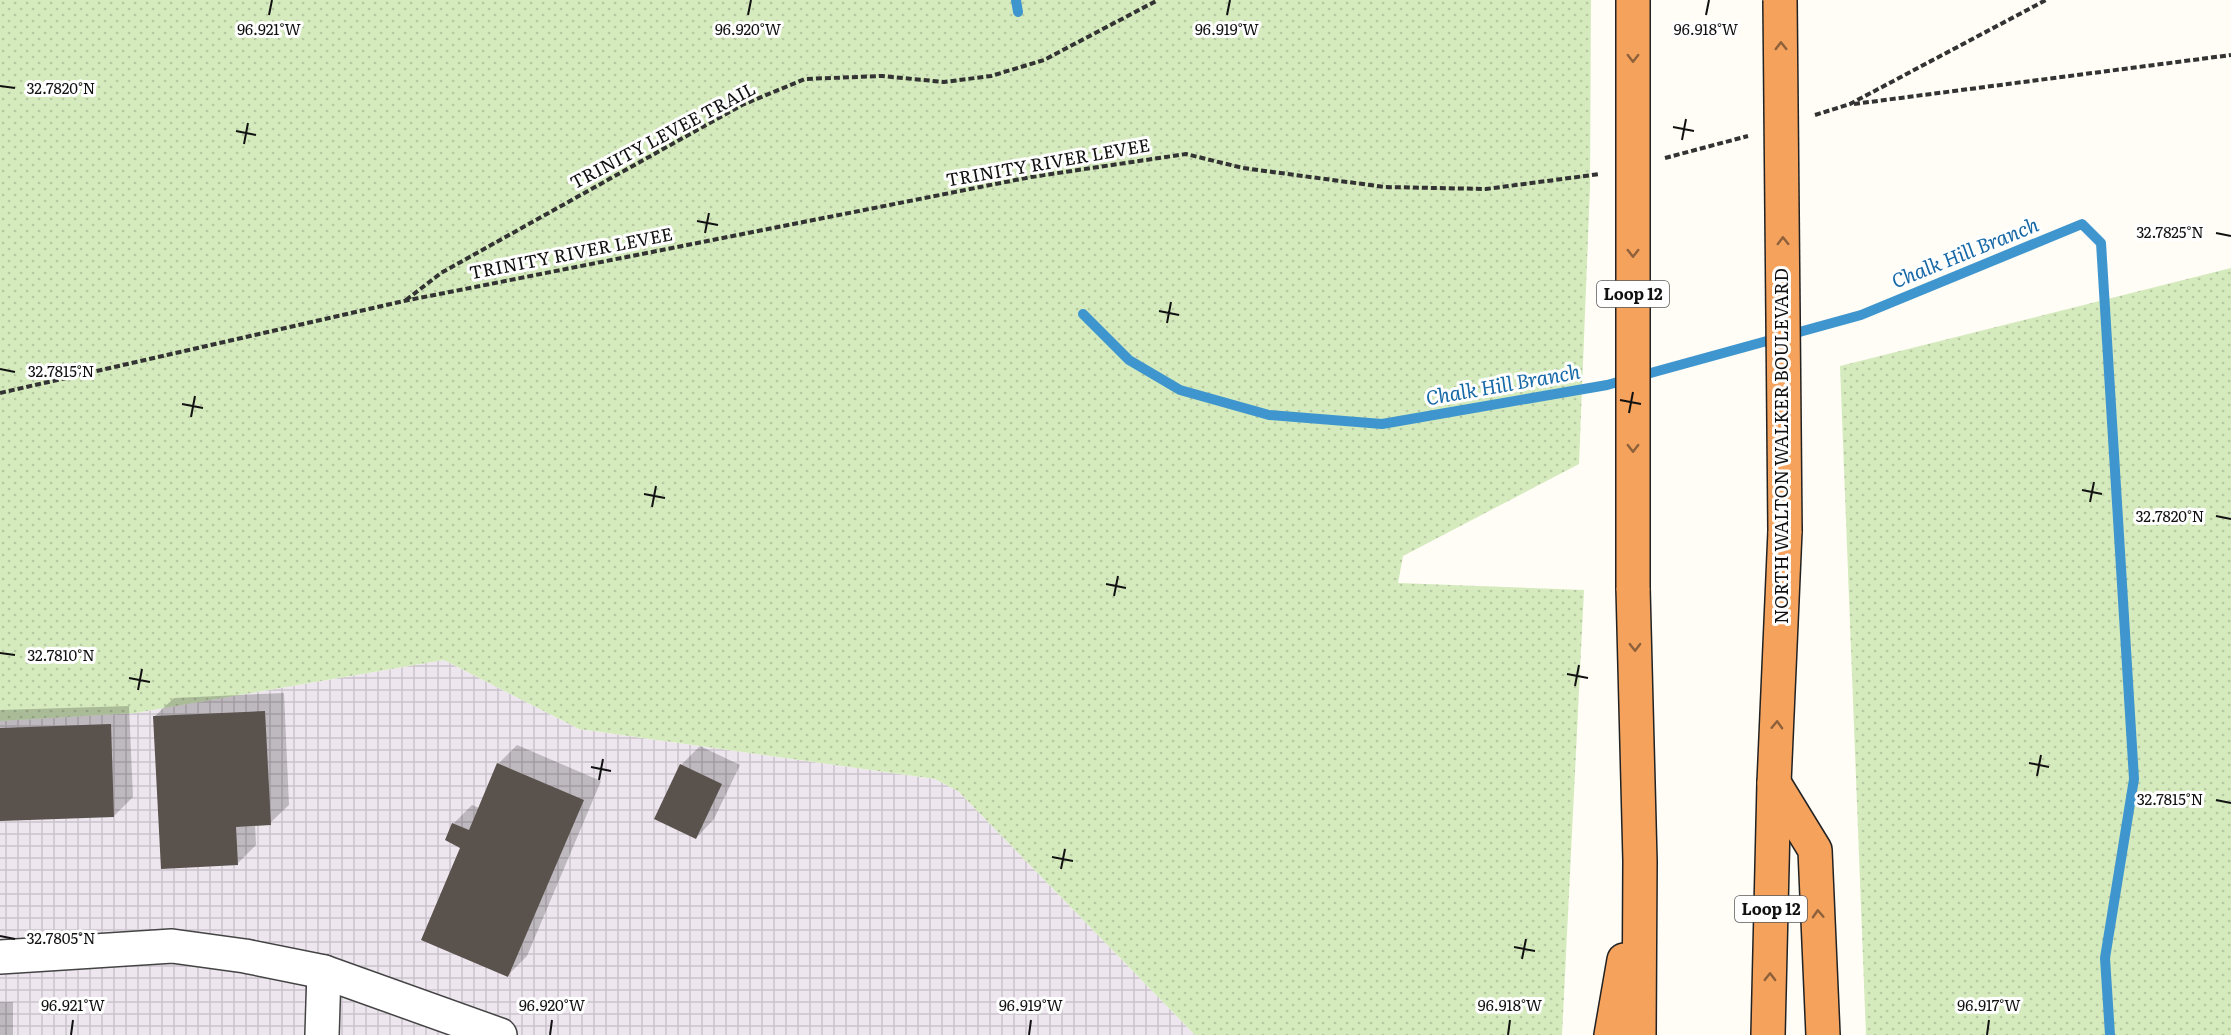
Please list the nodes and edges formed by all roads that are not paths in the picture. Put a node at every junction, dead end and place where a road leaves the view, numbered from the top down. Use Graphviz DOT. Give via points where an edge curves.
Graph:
graph roads {
  1 [pos="1633,0"];
  2 [pos="1780,0"];
  3 [pos="1774,783"];
  4 [pos="1640,861"];
  5 [pos="0,957"];
  6 [pos="324,972"];
  7 [pos="322,1035"];
  8 [pos="500,1035"];
  9 [pos="1611,1035"];
  10 [pos="1640,1035"];
  11 [pos="1768,1035"];
  12 [pos="1823,1035"];
  1 -- 4 [label="highway, Loop 12, one-way, bridge" via="1633,588"];
  3 -- 2 [label="highway, NORTH WALTON WALKER BOULEVARD / Loop 12, one-way, bridge" via="1785,531"];
  11 -- 3 [label="highway, NORTH WALTON WALKER BOULEVARD / Loop 12, one-way"];
  12 -- 3 [label="highway, one-way" via="1815,850"];
  4 -- 9 [label="highway"];
  4 -- 10 [label="highway, Loop 12"];
  5 -- 6 [label="street" via="172,946"];
  6 -- 7 [label="street"];
  6 -- 8 [label="street"];
}
